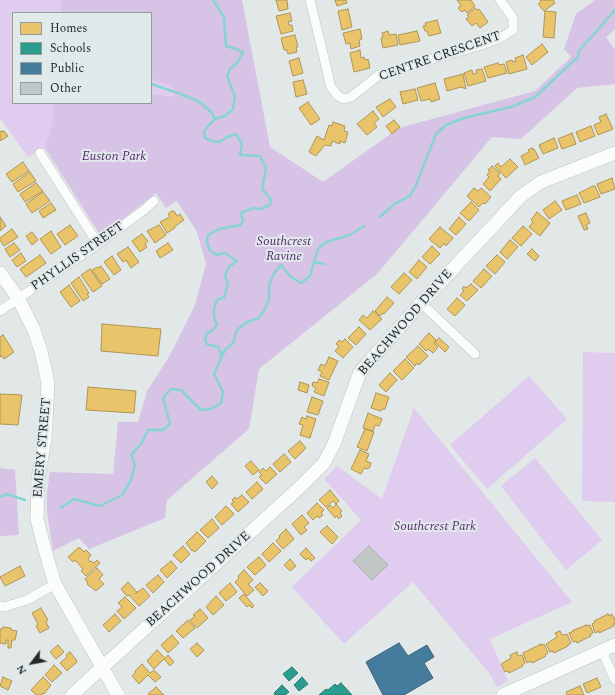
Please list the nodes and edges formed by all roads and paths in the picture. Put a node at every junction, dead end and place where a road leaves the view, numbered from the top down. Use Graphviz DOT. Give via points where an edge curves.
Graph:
graph roads {
  1 [pos="310,0"];
  2 [pos="500,0"];
  3 [pos="40,153"];
  4 [pos="615,153"];
  5 [pos="154,201"];
  6 [pos="98,244"];
  7 [pos="0,273"];
  8 [pos="18,298"];
  9 [pos="421,303"];
  10 [pos="0,311"];
  11 [pos="475,354"];
  12 [pos="55,584"];
  13 [pos="0,606"];
  14 [pos="615,645"];
  15 [pos="602,651"];
  16 [pos="102,668"];
  17 [pos="615,680"];
  18 [pos="72,695"];
  19 [pos="118,695"];
  20 [pos="503,695"];
  1 -- 2 [label="street, CENTRE CRESCENT" via="331,87 344,99 351,97 379,75 481,45 513,30 513,18"];
  3 -- 6 [label="street"];
  4 -- 9 [label="street, BEACHWOOD DRIVE" via="541,182 521,196"];
  5 -- 6 [label="street, PHYLLIS STREET"];
  6 -- 8 [label="street, PHYLLIS STREET"];
  7 -- 8 [label="street, EMERY STREET"];
  8 -- 10 [label="street, PHYLLIS STREET"];
  8 -- 12 [label="street, EMERY STREET" via="34,330 48,383 45,438 38,479 37,519"];
  9 -- 11 [label="street"];
  9 -- 16 [label="street, BEACHWOOD DRIVE" via="360,372 334,444 324,463"];
  12 -- 13 [label="street" via="27,600"];
  12 -- 16 [label="street, EMERY STREET"];
  14 -- 15 [label="street"];
  15 -- 17 [label="street"];
  15 -- 20 [label="street"];
  16 -- 18 [label="street, BEACHWOOD DRIVE"];
  16 -- 19 [label="street, EMERY STREET"];
}
